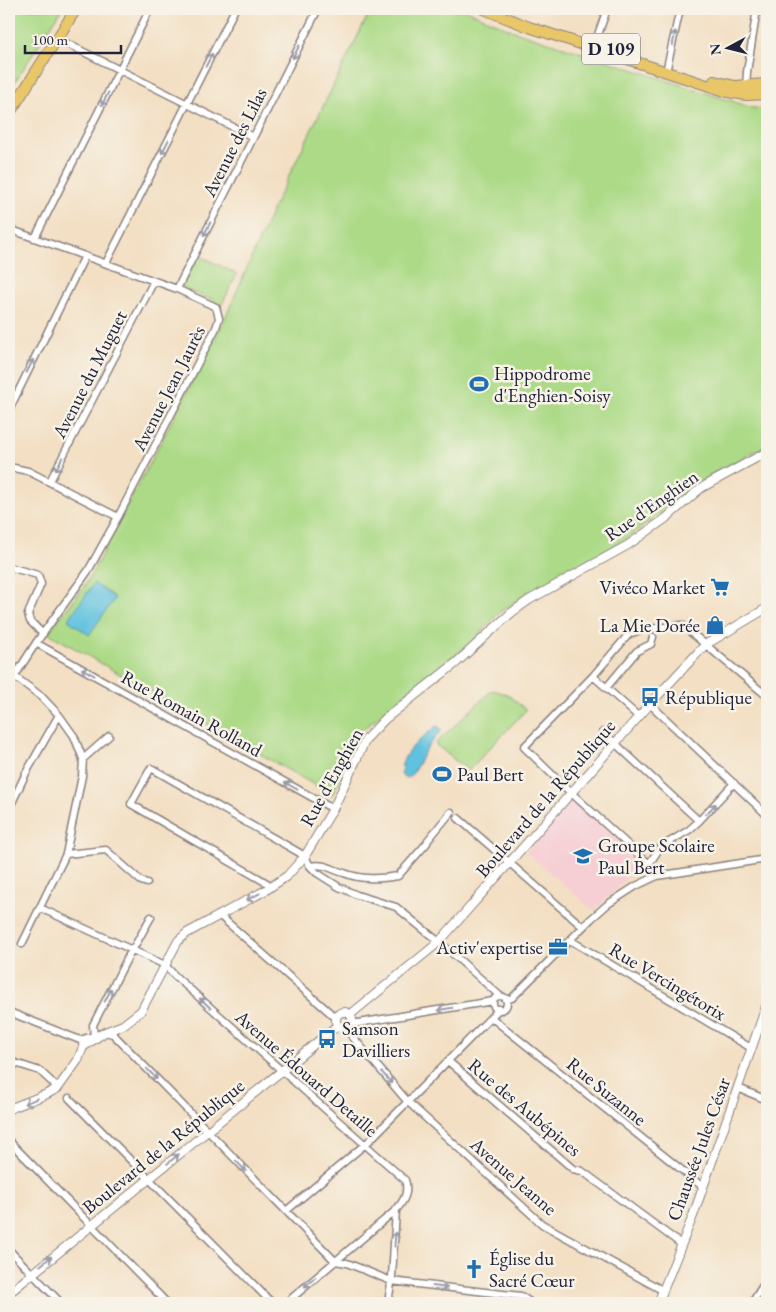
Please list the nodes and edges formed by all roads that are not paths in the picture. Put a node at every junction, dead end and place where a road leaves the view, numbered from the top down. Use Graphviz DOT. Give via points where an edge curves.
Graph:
graph roads {
  1 [pos="68,9"];
  2 [pos="76,9"];
  3 [pos="150,9"];
  4 [pos="235,9"];
  5 [pos="318,9"];
  6 [pos="484,9"];
  7 [pos="495,9"];
  8 [pos="603,9"];
  9 [pos="680,9"];
  10 [pos="757,9"];
  11 [pos="56,38"];
  12 [pos="596,46"];
  13 [pos="667,69"];
  14 [pos="120,70"];
  15 [pos="767,84"];
  16 [pos="746,90"];
  17 [pos="767,94"];
  18 [pos="9,102"];
  19 [pos="187,104"];
  20 [pos="9,114"];
  21 [pos="253,137"];
  22 [pos="9,229"];
  23 [pos="35,238"];
  24 [pos="84,256"];
  25 [pos="106,263"];
  26 [pos="154,281"];
  27 [pos="177,289"];
  28 [pos="9,410"];
  29 [pos="767,452"];
  30 [pos="9,467"];
  31 [pos="50,481"];
  32 [pos="118,517"];
  33 [pos="9,567"];
  34 [pos="767,608"];
  35 [pos="43,634"];
  36 [pos="653,637"];
  37 [pos="36,643"];
  38 [pos="705,645"];
  39 [pos="14,676"];
  40 [pos="593,676"];
  41 [pos="9,685"];
  42 [pos="606,688"];
  43 [pos="767,696"];
  44 [pos="650,704"];
  45 [pos="59,715"];
  46 [pos="638,717"];
  47 [pos="603,732"];
  48 [pos="109,736"];
  49 [pos="615,744"];
  50 [pos="83,759"];
  51 [pos="734,783"];
  52 [pos="572,794"];
  53 [pos="9,809"];
  54 [pos="333,809"];
  55 [pos="451,812"];
  56 [pos="767,815"];
  57 [pos="458,818"];
  58 [pos="699,821"];
  59 [pos="66,854"];
  60 [pos="304,856"];
  61 [pos="767,858"];
  62 [pos="510,863"];
  63 [pos="649,864"];
  64 [pos="310,866"];
  65 [pos="656,876"];
  66 [pos="147,883"];
  67 [pos="272,886"];
  68 [pos="40,908"];
  69 [pos="219,915"];
  70 [pos="151,917"];
  71 [pos="583,927"];
  72 [pos="570,940"];
  73 [pos="439,942"];
  74 [pos="22,944"];
  75 [pos="133,949"];
  76 [pos="165,965"];
  77 [pos="500,996"];
  78 [pos="506,1000"];
  79 [pos="493,1001"];
  80 [pos="767,1004"];
  81 [pos="499,1009"];
  82 [pos="9,1012"];
  83 [pos="351,1014"];
  84 [pos="492,1018"];
  85 [pos="124,1024"];
  86 [pos="343,1024"];
  87 [pos="104,1032"];
  88 [pos="117,1039"];
  89 [pos="89,1040"];
  90 [pos="751,1048"];
  91 [pos="9,1061"];
  92 [pos="448,1061"];
  93 [pos="281,1070"];
  94 [pos="58,1088"];
  95 [pos="738,1088"];
  96 [pos="70,1098"];
  97 [pos="767,1100"];
  98 [pos="407,1101"];
  99 [pos="9,1109"];
  100 [pos="207,1131"];
  101 [pos="9,1141"];
  102 [pos="366,1144"];
  103 [pos="150,1178"];
  104 [pos="703,1187"];
  105 [pos="396,1210"];
  106 [pos="286,1211"];
  107 [pos="90,1226"];
  108 [pos="681,1244"];
  109 [pos="9,1250"];
  110 [pos="335,1261"];
  111 [pos="32,1273"];
  112 [pos="767,1279"];
  113 [pos="391,1281"];
  114 [pos="662,1290"];
  115 [pos="9,1292"];
  116 [pos="528,1302"];
  117 [pos="61,1303"];
  118 [pos="167,1303"];
  119 [pos="272,1303"];
  120 [pos="286,1303"];
  121 [pos="388,1303"];
  122 [pos="658,1303"];
  123 [pos="752,1303"];
  1 -- 18 [label="main road"];
  2 -- 11 [label="main road"];
  3 -- 14 [label="street"];
  19 -- 4 [label="street, one-way"];
  5 -- 21 [label="street, Avenue des Lilas, one-way"];
  6 -- 12 [label="main road, D 109" via="529,27"];
  7 -- 12 [label="main road, D 109"];
  8 -- 12 [label="street" via="605,15"];
  13 -- 9 [label="street, one-way"];
  10 -- 16 [label="street"];
  11 -- 14 [label="street"];
  11 -- 20 [label="main road"];
  12 -- 13 [label="main road, D 109"];
  13 -- 16 [label="main road, D 109" via="725,91"];
  14 -- 19 [label="street"];
  14 -- 23 [label="street, one-way"];
  15 -- 16 [label="main road, D 109"];
  16 -- 17 [label="main road, D 109"];
  19 -- 21 [label="street"];
  19 -- 25 [label="street, one-way"];
  21 -- 27 [label="street, Avenue des Lilas, one-way"];
  22 -- 23 [label="street, Avenue Jean Jaurès"];
  23 -- 24 [label="street, Avenue Jean Jaurès"];
  24 -- 25 [label="street, Avenue Jean Jaurès"];
  28 -- 24 [label="street, one-way"];
  25 -- 26 [label="street, Avenue Jean Jaurès"];
  26 -- 27 [label="street, Avenue Jean Jaurès"];
  26 -- 31 [label="street, Avenue du Muguet, one-way"];
  27 -- 32 [label="street, Avenue Jean Jaurès" via="216,307 219,318"];
  29 -- 54 [label="street, Rue d'Enghien" via="701,488 628,545 511,613 475,647 385,719 366,739"];
  30 -- 31 [label="street"];
  31 -- 32 [label="street"];
  32 -- 35 [label="street, Avenue Jean Jaurès" via="88,571"];
  33 -- 35 [label="street" via="38,576 41,584 28,614 30,621"];
  34 -- 38 [label="street, Boulevard de la République"];
  35 -- 37 [label="street, Avenue Jean Jaurès"];
  36 -- 42 [label="street" via="651,644 637,651"];
  37 -- 39 [label="street, Avenue Jean Jaurès"];
  54 -- 37 [label="street, Rue Romain Rolland, one-way"];
  38 -- 40 [label="street" via="682,625 640,630 629,634"];
  38 -- 43 [label="street"];
  38 -- 44 [label="street, Boulevard de la République"];
  39 -- 41 [label="street, Avenue Jean Jaurès"];
  39 -- 45 [label="street"];
  40 -- 42 [label="street"];
  40 -- 52 [label="street" via="524,747"];
  42 -- 46 [label="street"];
  44 -- 46 [label="street, Boulevard de la République"];
  44 -- 51 [label="street"];
  45 -- 50 [label="street" via="74,736"];
  45 -- 53 [label="street"];
  46 -- 49 [label="street, Boulevard de la République"];
  47 -- 49 [label="street"];
  48 -- 50 [label="street"];
  49 -- 52 [label="street, Boulevard de la République"];
  49 -- 58 [label="street"];
  50 -- 59 [label="street"];
  51 -- 56 [label="street"];
  58 -- 51 [label="street, one-way"];
  52 -- 62 [label="street, Boulevard de la République"];
  52 -- 63 [label="street"];
  54 -- 60 [label="street, Rue d'Enghien"];
  55 -- 64 [label="street" via="398,876 373,879 343,873 325,865"];
  57 -- 62 [label="street"];
  58 -- 63 [label="street" via="659,849"];
  59 -- 66 [label="street" via="106,850"];
  59 -- 68 [label="street"];
  60 -- 64 [label="street"];
  60 -- 67 [label="street, Rue d'Enghien" via="287,876"];
  60 -- 67 [label="street" via="151,768 131,804"];
  61 -- 65 [label="street"];
  62 -- 71 [label="street"];
  62 -- 73 [label="street, Boulevard de la République"];
  63 -- 65 [label="street"];
  64 -- 73 [label="street" via="317,874 357,895 396,907"];
  65 -- 71 [label="street" via="608,904"];
  67 -- 69 [label="street, Rue d'Enghien, one-way"];
  68 -- 74 [label="street"];
  68 -- 75 [label="street, Avenue Édouard Detaille"];
  69 -- 76 [label="street, Rue d'Enghien" via="178,941"];
  69 -- 86 [label="street, Avenue Jeanne"];
  70 -- 75 [label="street"];
  71 -- 72 [label="street"];
  72 -- 78 [label="street" via="512,998"];
  72 -- 90 [label="street, Rue Vercingétorix"];
  73 -- 77 [label="street"];
  73 -- 83 [label="street, Boulevard de la République"];
  75 -- 76 [label="street, Avenue Édouard Detaille"];
  89 -- 75 [label="street, one-way"];
  76 -- 85 [label="street, Rue d'Enghien" via="141,1011"];
  93 -- 76 [label="street, Avenue Édouard Detaille, one-way"];
  77 -- 78 [label="street"];
  77 -- 79 [label="street"];
  78 -- 81 [label="street" via="505,1008"];
  79 -- 81 [label="street"];
  79 -- 86 [label="street, one-way"];
  80 -- 90 [label="street, Chaussée Jules César"];
  81 -- 84 [label="street"];
  82 -- 89 [label="street"];
  83 -- 86 [label="street" via="353,1019"];
  83 -- 86 [label="street, Boulevard de la République" via="344,1011 338,1014"];
  84 -- 92 [label="street"];
  84 -- 104 [label="street, Rue Suzanne"];
  85 -- 87 [label="street, Rue d'Enghien"];
  85 -- 88 [label="street" via="116,1032"];
  86 -- 93 [label="street, Boulevard de la République"];
  86 -- 98 [label="street, Avenue Jeanne, one-way"];
  87 -- 88 [label="street" via="113,1034"];
  87 -- 89 [label="street, Rue d'Enghien"];
  88 -- 100 [label="street, one-way"];
  89 -- 94 [label="street, Rue d'Enghien"];
  90 -- 95 [label="street, Chaussée Jules César"];
  91 -- 94 [label="street" via="40,1071"];
  92 -- 98 [label="street"];
  92 -- 108 [label="street, Rue des Aubépines" via="573,1169 582,1171"];
  93 -- 100 [label="street, Boulevard de la République"];
  93 -- 102 [label="street, Avenue Édouard Detaille"];
  94 -- 99 [label="street, Rue d'Enghien, one-way"];
  95 -- 97 [label="street"];
  95 -- 104 [label="street, Chaussée Jules César"];
  96 -- 103 [label="street"];
  98 -- 102 [label="street"];
  98 -- 114 [label="street, Avenue Jeanne" via="542,1224"];
  103 -- 100 [label="street, Boulevard de la République, one-way"];
  100 -- 106 [label="street, one-way"];
  101 -- 107 [label="street"];
  102 -- 105 [label="street, Avenue Édouard Detaille" via="405,1180 405,1197"];
  102 -- 106 [label="street"];
  103 -- 107 [label="street, Boulevard de la République"];
  103 -- 119 [label="street"];
  104 -- 108 [label="street, Chaussée Jules César"];
  105 -- 110 [label="street"];
  113 -- 105 [label="street, one-way"];
  106 -- 110 [label="street"];
  111 -- 107 [label="street, Boulevard de la République, one-way"];
  107 -- 118 [label="street"];
  108 -- 114 [label="street, Chaussée Jules César"];
  109 -- 111 [label="street"];
  110 -- 113 [label="street"];
  110 -- 120 [label="street, one-way"];
  111 -- 115 [label="street, Boulevard de la République"];
  111 -- 117 [label="street"];
  112 -- 123 [label="street"];
  113 -- 116 [label="street, one-way" via="520,1296"];
  113 -- 121 [label="street"];
  114 -- 122 [label="street, Chaussée Jules César"];
}
